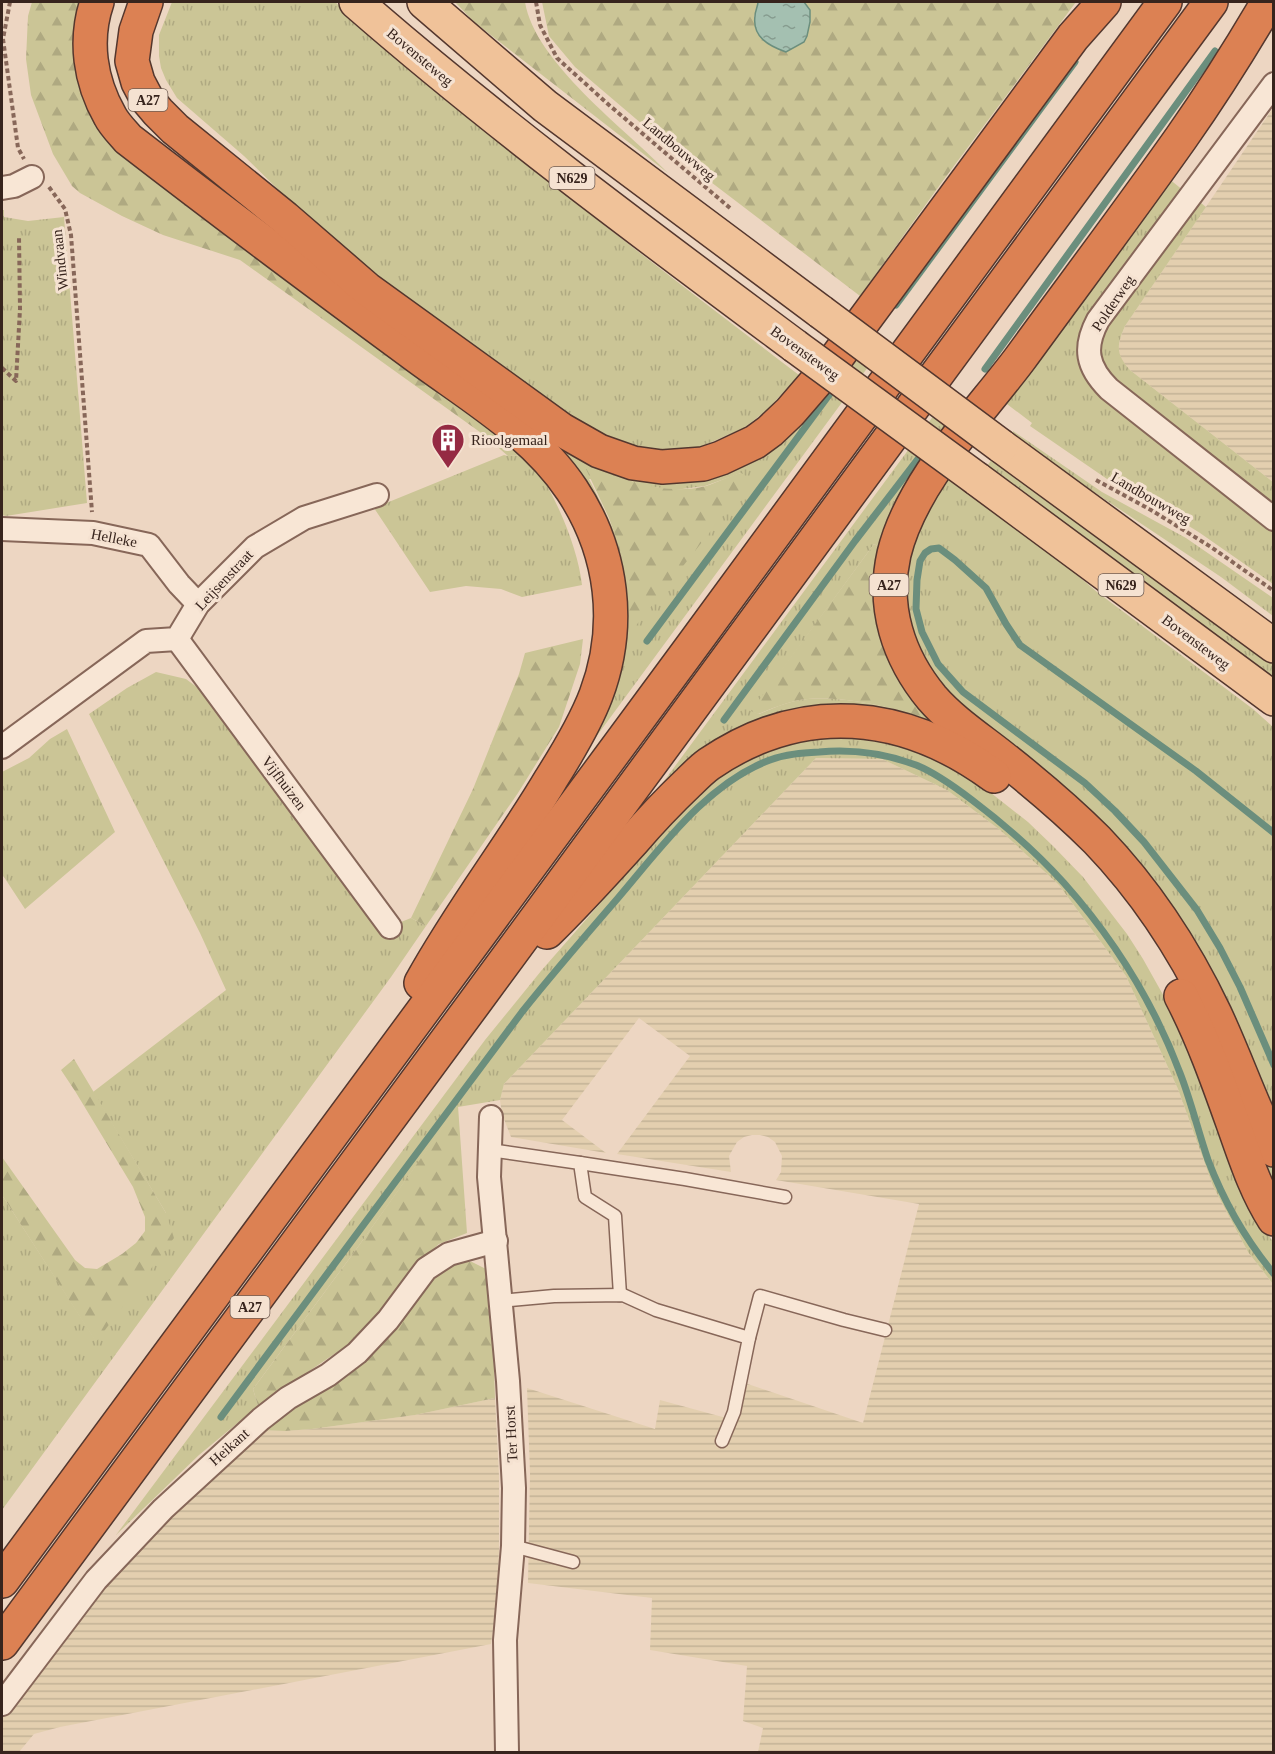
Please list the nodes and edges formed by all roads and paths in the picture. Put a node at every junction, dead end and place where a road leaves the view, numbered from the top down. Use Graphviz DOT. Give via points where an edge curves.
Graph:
graph roads {
  1 [pos="10,2"];
  2 [pos="97,2"];
  3 [pos="146,2"];
  4 [pos="356,2"];
  5 [pos="424,2"];
  6 [pos="536,2"];
  7 [pos="1104,2"];
  8 [pos="1165,2"];
  9 [pos="1211,2"];
  10 [pos="1268,2"];
  11 [pos="1274,84"];
  12 [pos="34,173"];
  13 [pos="2,188"];
  14 [pos="737,213"];
  15 [pos="19,237"];
  16 [pos="2,368"];
  17 [pos="1089,476"];
  18 [pos="376,495"];
  19 [pos="1274,519"];
  20 [pos="2,529"];
  21 [pos="93,533"];
  22 [pos="1274,591"];
  23 [pos="198,604"];
  24 [pos="177,639"];
  25 [pos="1274,646"];
  26 [pos="1271,698"];
  27 [pos="2,747"];
  28 [pos="390,927"];
  29 [pos="476,1002"];
  30 [pos="362,1092"];
  31 [pos="491,1117"];
  32 [pos="490,1150"];
  33 [pos="1274,1150"];
  34 [pos="580,1163"];
  35 [pos="785,1197"];
  36 [pos="1274,1219"];
  37 [pos="496,1241"];
  38 [pos="620,1295"];
  39 [pos="501,1301"];
  40 [pos="885,1330"];
  41 [pos="749,1338"];
  42 [pos="722,1441"];
  43 [pos="513,1546"];
  44 [pos="573,1562"];
  45 [pos="2,1581"];
  46 [pos="2,1643"];
  47 [pos="2,1704"];
  48 [pos="507,1752"];
  1 -- 12 [label="path, Windvaan" via="3,39 18,148"];
  2 -- 30 [label="highway, A27" via="90,35 94,79 111,119 128,139 502,418 538,449 574,492 602,554 612,614 611,637 592,703 563,760 441,946"];
  3 -- 7 [label="highway, A27" via="136,30 132,60 147,99 175,129 367,289 562,430 607,454 662,467 703,464 721,458 755,442 790,412 834,361"];
  4 -- 26 [label="main road, Bovensteweg / N629, bridge" via="499,122 691,269"];
  5 -- 25 [label="main road, N629, bridge" via="545,106"];
  6 -- 14 [label="path, Landbouwweg" via="540,25 557,58"];
  8 -- 30 [label="highway, A27"];
  9 -- 29 [label="highway, A27"];
  10 -- 33 [label="highway, A27" via="1183,136 951,446 904,526 889,584 897,639 911,670 934,701 1073,816 1117,862 1164,923 1208,1000"];
  11 -- 19 [label="street, Polderweg" via="1098,320 1090,337 1089,355 1099,379 1110,389"];
  12 -- 13 [label="street" via="14,186"];
  12 -- 21 [label="path, Windvaan" via="65,209 71,235"];
  15 -- 16 [label="path" via="16,381"];
  17 -- 22 [label="path, Landbouwweg" via="1211,547"];
  18 -- 23 [label="street, Leijsenstraat" via="304,519 255,547"];
  20 -- 21 [label="street, Helleke"];
  21 -- 23 [label="street, Helleke" via="150,545"];
  23 -- 24 [label="street, Leijsenstraat"];
  24 -- 27 [label="street" via="146,641"];
  24 -- 28 [label="street, Vijfhuizen"];
  29 -- 36 [label="highway, A27" via="708,765 753,739 794,725 840,720 913,733 963,755 1010,788 1058,830 1125,906 1183,999 1254,1180"];
  29 -- 46 [label="highway, A27"];
  30 -- 45 [label="highway, A27"];
  31 -- 32 [label="street, Ter Horst"];
  32 -- 34 [label="lane"];
  32 -- 37 [label="street, Ter Horst"];
  34 -- 35 [label="lane"];
  34 -- 38 [label="lane" via="585,1197 615,1216"];
  37 -- 39 [label="street, Ter Horst"];
  37 -- 47 [label="street, Heikant" via="449,1254 426,1269 388,1320 357,1353 261,1419 163,1509 96,1580"];
  38 -- 39 [label="lane"];
  38 -- 41 [label="lane"];
  39 -- 43 [label="street, Ter Horst" via="514,1488"];
  40 -- 41 [label="lane" via="760,1296"];
  41 -- 42 [label="lane" via="734,1412"];
  43 -- 44 [label="lane"];
  43 -- 48 [label="street, Ter Horst" via="505,1640"];
}
